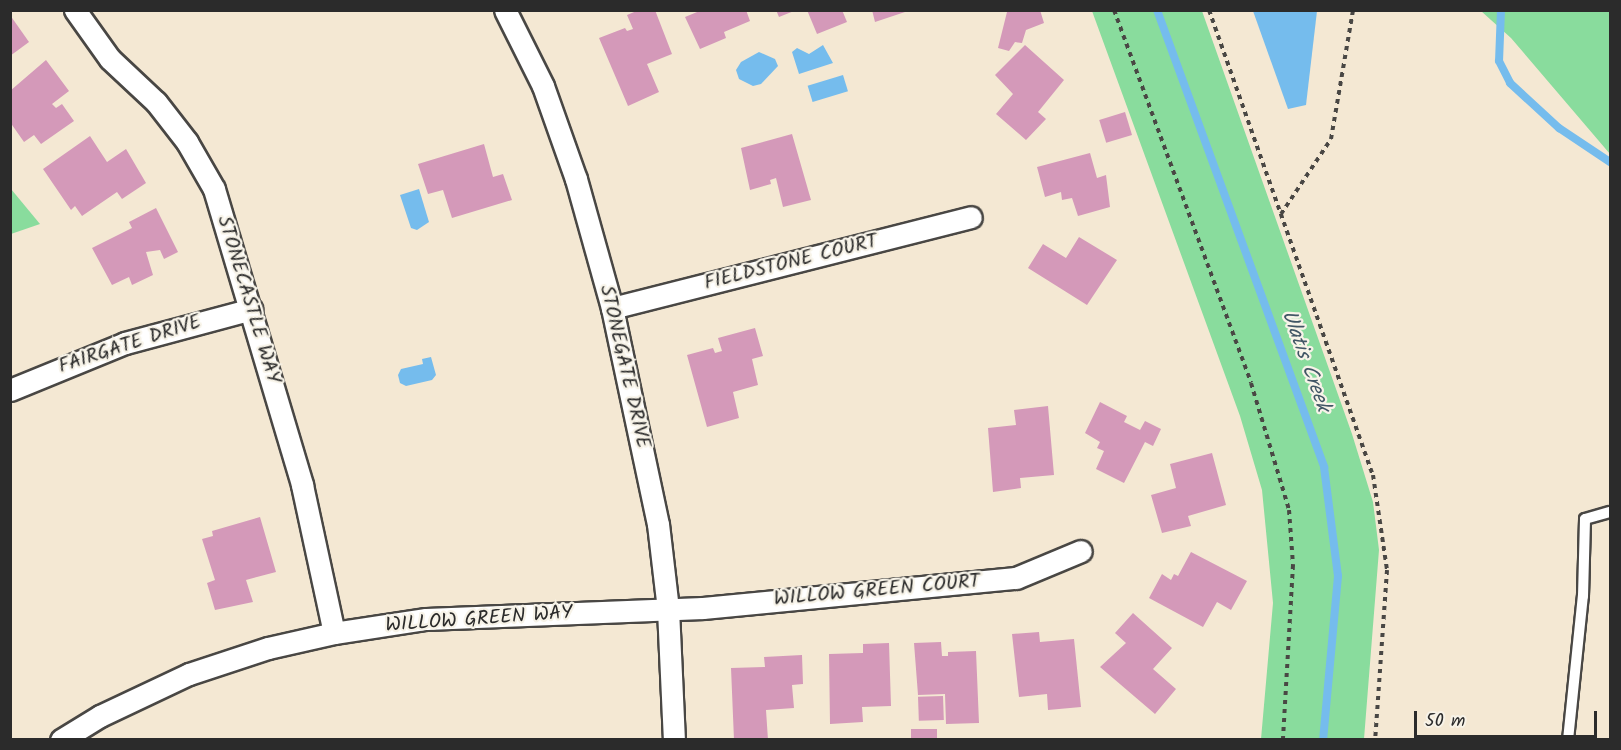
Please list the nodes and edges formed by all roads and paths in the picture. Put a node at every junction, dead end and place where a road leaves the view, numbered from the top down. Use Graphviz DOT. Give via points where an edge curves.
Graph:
graph roads {
  1 [pos="75,10"];
  2 [pos="1114,10"];
  3 [pos="1209,10"];
  4 [pos="1353,10"];
  5 [pos="513,13"];
  6 [pos="1280,214"];
  7 [pos="970,217"];
  8 [pos="612,308"];
  9 [pos="252,309"];
  10 [pos="10,390"];
  11 [pos="1611,513"];
  12 [pos="1081,550"];
  13 [pos="668,609"];
  14 [pos="334,633"];
  15 [pos="61,740"];
  16 [pos="674,740"];
  17 [pos="1283,740"];
  18 [pos="1375,740"];
  19 [pos="1568,740"];
  1 -- 9 [label="street, STONECASTLE WAY" via="110,59 156,102 187,141 214,189"];
  2 -- 17 [label="path" via="1251,383 1288,510 1293,565"];
  3 -- 6 [label="path"];
  4 -- 6 [label="path" via="1331,139"];
  5 -- 8 [label="street, STONEGATE DRIVE" via="565,148"];
  6 -- 18 [label="path" via="1367,457 1382,516 1387,570"];
  7 -- 8 [label="street, FIELDSTONE COURT"];
  8 -- 13 [label="street, STONEGATE DRIVE" via="647,460"];
  9 -- 10 [label="street, FAIRGATE DRIVE" via="125,343"];
  9 -- 14 [label="street, STONECASTLE WAY" via="303,485"];
  11 -- 19 [label="lane" via="1585,519 1583,596"];
  12 -- 13 [label="street, WILLOW GREEN COURT" via="1016,578"];
  13 -- 14 [label="street, WILLOW GREEN WAY" via="426,619"];
  13 -- 16 [label="street, STONEGATE DRIVE"];
  14 -- 15 [label="street, WILLOW GREEN WAY" via="268,648 189,674 100,716"];
}
